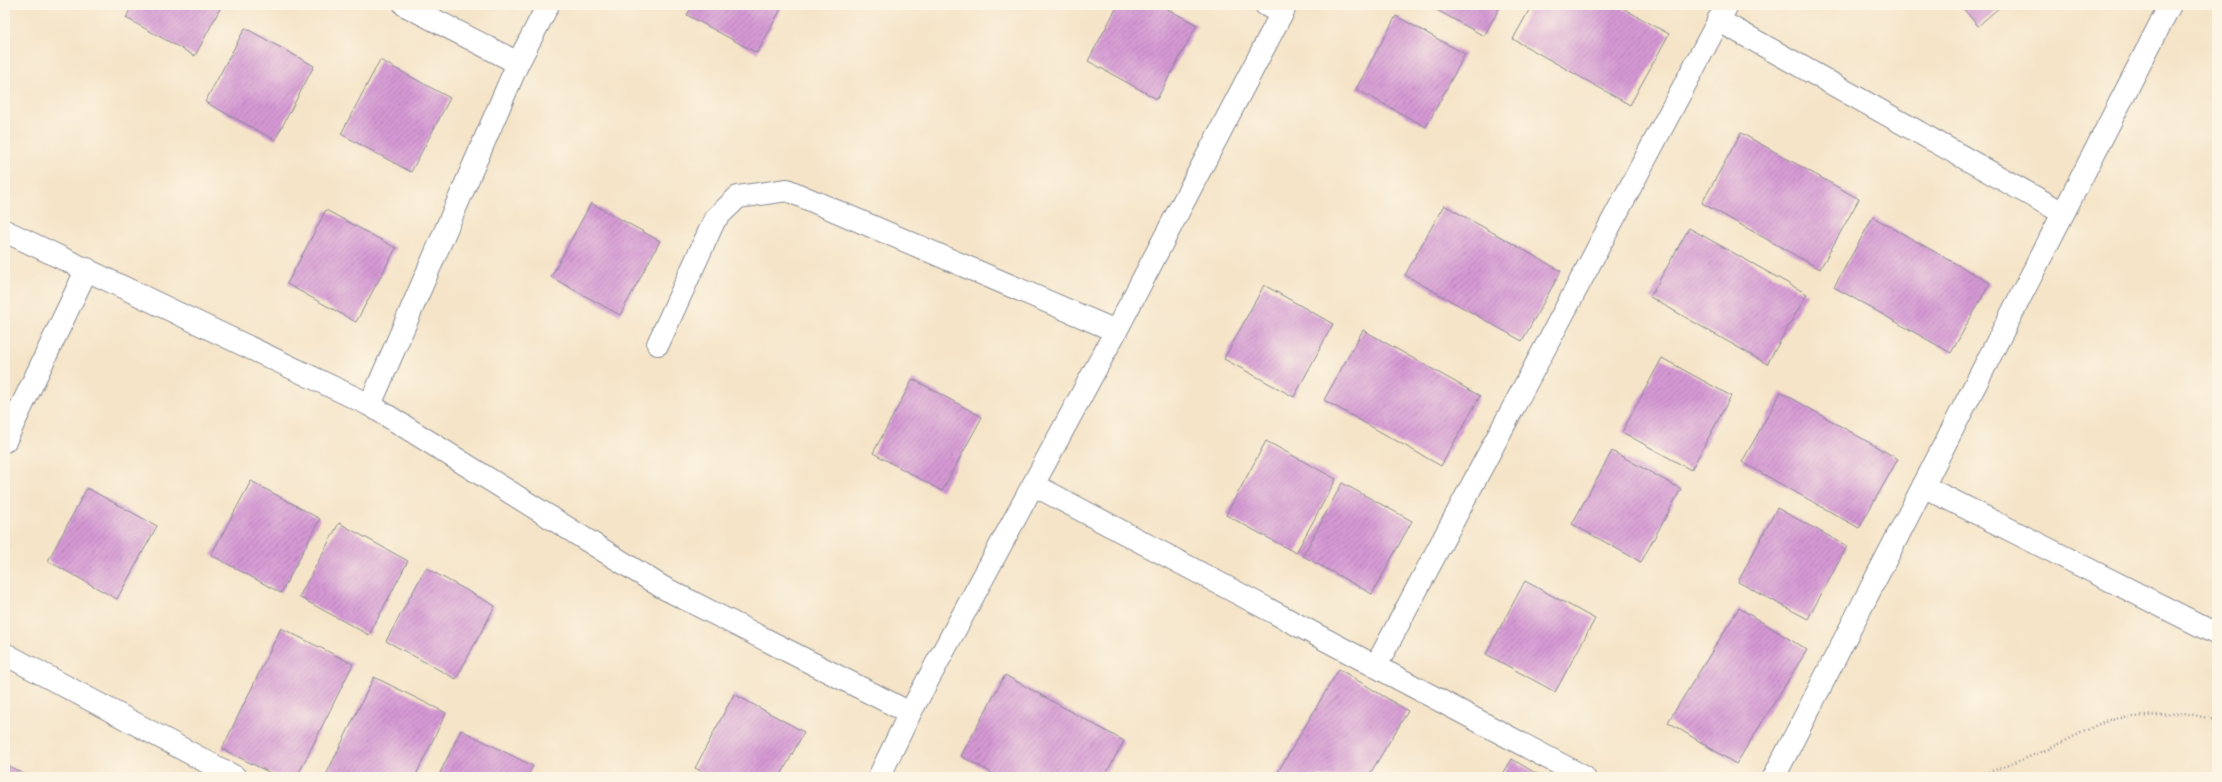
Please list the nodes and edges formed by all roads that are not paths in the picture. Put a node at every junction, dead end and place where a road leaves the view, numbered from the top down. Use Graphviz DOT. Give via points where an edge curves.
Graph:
graph roads {
  1 [pos="405,5"];
  2 [pos="548,5"];
  3 [pos="2170,5"];
  4 [pos="1278,8"];
  5 [pos="1723,12"];
  6 [pos="518,63"];
  7 [pos="2063,213"];
  8 [pos="5,231"];
  9 [pos="87,269"];
  10 [pos="1116,331"];
  11 [pos="658,344"];
  12 [pos="370,405"];
  13 [pos="5,441"];
  14 [pos="1034,485"];
  15 [pos="1923,486"];
  16 [pos="2217,634"];
  17 [pos="5,654"];
  18 [pos="1376,666"];
  19 [pos="910,712"];
  20 [pos="235,777"];
  21 [pos="879,777"];
  22 [pos="1584,777"];
  23 [pos="1774,777"];
  1 -- 6 [label="street"];
  2 -- 6 [label="street"];
  3 -- 7 [label="street"];
  4 -- 10 [label="street"];
  5 -- 7 [label="street"];
  5 -- 18 [label="street"];
  6 -- 12 [label="street"];
  7 -- 15 [label="street"];
  8 -- 9 [label="street"];
  9 -- 12 [label="street"];
  9 -- 13 [label="street"];
  10 -- 11 [label="street" via="787,190 738,197 715,219"];
  10 -- 14 [label="street"];
  12 -- 19 [label="street" via="662,587"];
  14 -- 18 [label="street"];
  14 -- 19 [label="street"];
  15 -- 16 [label="street"];
  15 -- 23 [label="street"];
  17 -- 20 [label="street"];
  18 -- 22 [label="street"];
  19 -- 21 [label="street"];
}
